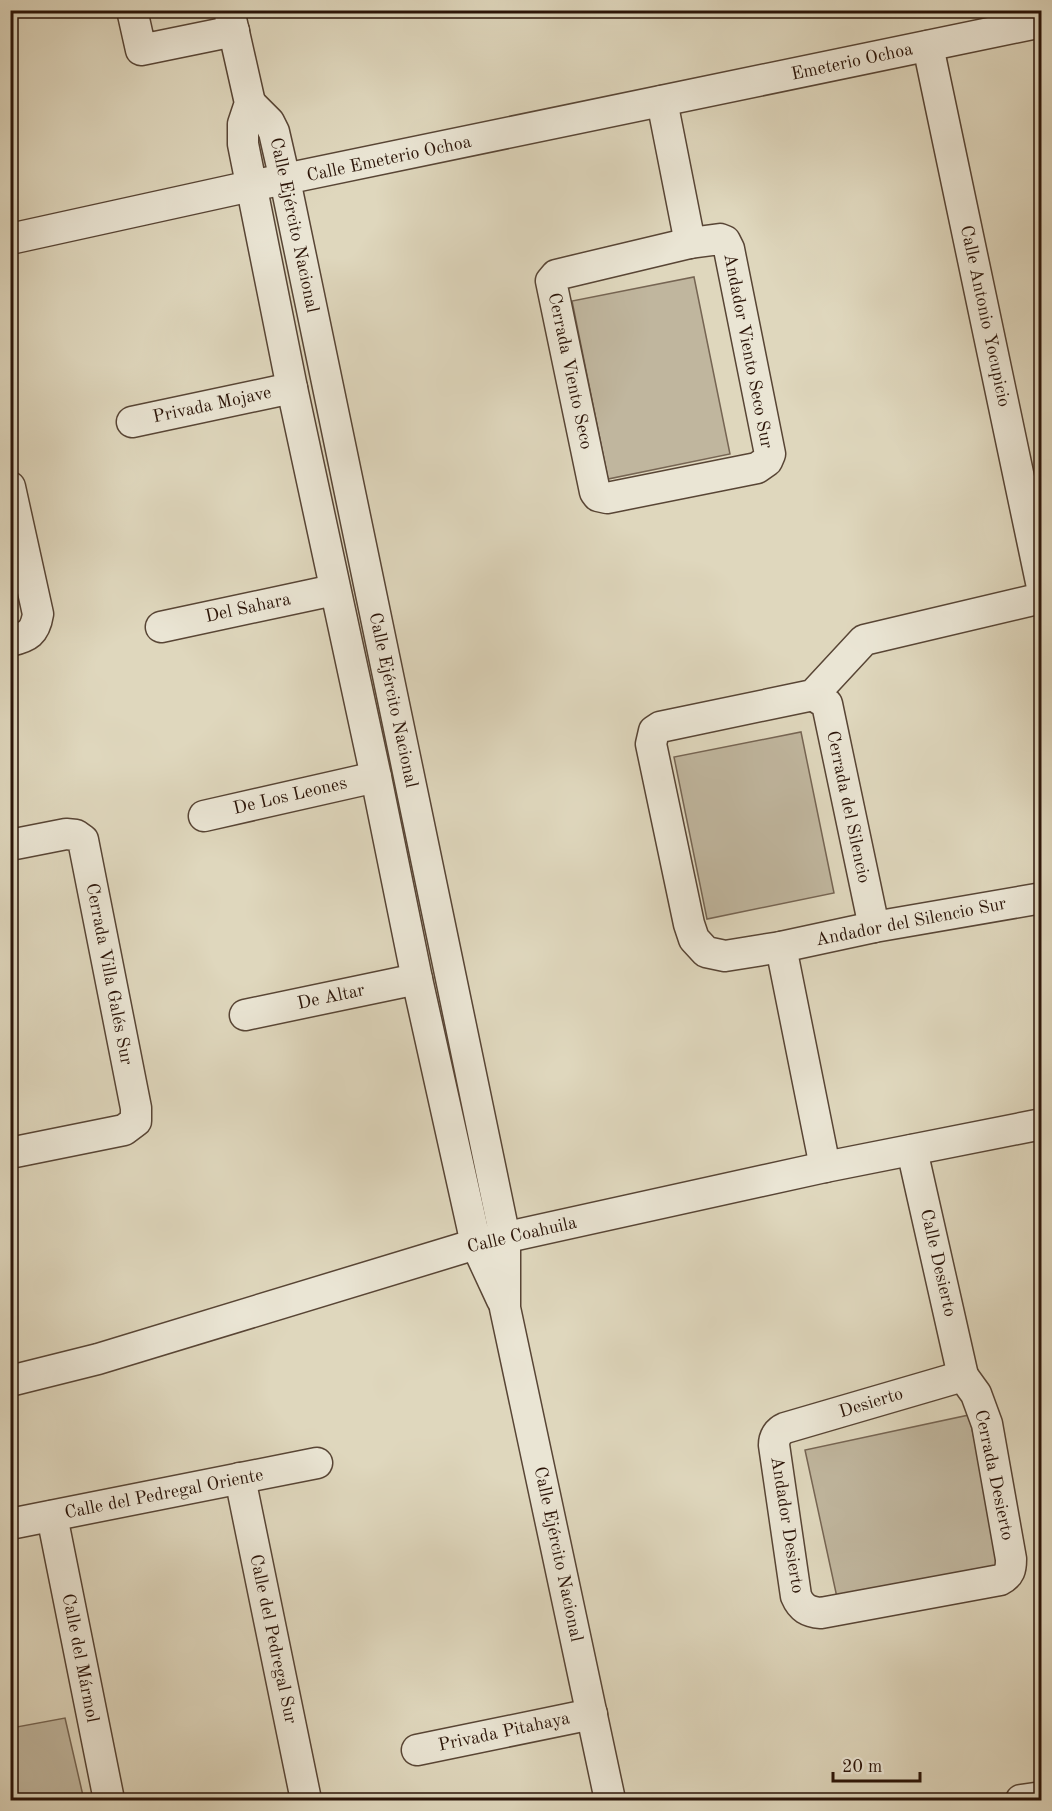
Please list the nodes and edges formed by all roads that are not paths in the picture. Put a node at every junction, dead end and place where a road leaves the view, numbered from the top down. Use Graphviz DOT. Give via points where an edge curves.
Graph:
graph roads {
  1 [pos="132,10"];
  2 [pos="231,21"];
  3 [pos="1041,22"];
  4 [pos="928,46"];
  5 [pos="662,101"];
  6 [pos="250,103"];
  7 [pos="285,180"];
  8 [pos="251,186"];
  9 [pos="10,239"];
  10 [pos="725,241"];
  11 [pos="690,243"];
  12 [pos="292,388"];
  13 [pos="132,422"];
  14 [pos="10,487"];
  15 [pos="598,496"];
  16 [pos="1041,587"];
  17 [pos="334,590"];
  18 [pos="1041,598"];
  19 [pos="161,627"];
  20 [pos="10,641"];
  21 [pos="813,695"];
  22 [pos="376,777"];
  23 [pos="204,816"];
  24 [pos="10,845"];
  25 [pos="1041,898"];
  26 [pos="874,927"];
  27 [pos="781,947"];
  28 [pos="417,979"];
  29 [pos="244,1015"];
  30 [pos="1041,1124"];
  31 [pos="912,1150"];
  32 [pos="10,1153"];
  33 [pos="825,1167"];
  34 [pos="506,1238"];
  35 [pos="476,1244"];
  36 [pos="506,1308"];
  37 [pos="965,1379"];
  38 [pos="10,1380"];
  39 [pos="776,1436"];
  40 [pos="317,1463"];
  41 [pos="240,1478"];
  42 [pos="52,1516"];
  43 [pos="10,1524"];
  44 [pos="806,1610"];
  45 [pos="592,1714"];
  46 [pos="417,1750"];
  47 [pos="1041,1797"];
  48 [pos="109,1800"];
  49 [pos="306,1800"];
  50 [pos="610,1800"];
  51 [pos="1021,1800"];
  1 -- 2 [label="street" via="141,50"];
  2 -- 6 [label="street, Calle Ejército Nacional"];
  3 -- 4 [label="street, Emeterio Ochoa"];
  4 -- 5 [label="street, Emeterio Ochoa"];
  4 -- 16 [label="street, Calle Antonio Yocupicio"];
  5 -- 7 [label="street, Calle Emeterio Ochoa"];
  5 -- 11 [label="street"];
  6 -- 7 [label="street, Calle Ejército Nacional" via="263,114 274,132"];
  6 -- 8 [label="street, Calle Ejército Nacional" via="242,133"];
  7 -- 8 [label="street, Calle Emeterio Ochoa"];
  7 -- 34 [label="street, Calle Ejército Nacional"];
  8 -- 9 [label="street, Calle Emeterio Ochoa"];
  8 -- 12 [label="street, Calle Ejército Nacional"];
  10 -- 11 [label="street, Cerrada Viento Seco"];
  10 -- 15 [label="street, Andador Viento Seco Sur" via="770,454 767,461 758,468 607,498"];
  11 -- 15 [label="street, Cerrada Viento Seco" via="556,275 551,281"];
  12 -- 13 [label="street, Privada Mojave"];
  12 -- 17 [label="street, Calle Ejército Nacional"];
  14 -- 20 [label="street" via="38,614 32,632"];
  17 -- 19 [label="street, Del Sahara"];
  17 -- 22 [label="street, Calle Ejército Nacional"];
  18 -- 21 [label="street" via="864,640"];
  21 -- 26 [label="street, Cerrada del Silencio" via="827,704"];
  21 -- 27 [label="street, Andador del Silencio Sur" via="660,727 654,731 651,744 694,939 706,952 724,956"];
  22 -- 23 [label="street, De Los Leones"];
  22 -- 28 [label="street, Calle Ejército Nacional"];
  24 -- 32 [label="street, Cerrada Villa Galés Sur" via="66,834 83,840 136,1108 136,1121 124,1130"];
  25 -- 26 [label="street, Andador del Silencio Sur"];
  26 -- 27 [label="street, Andador del Silencio Sur"];
  27 -- 33 [label="street"];
  28 -- 29 [label="street, De Altar"];
  28 -- 35 [label="street, Calle Ejército Nacional"];
  30 -- 31 [label="street, Calle Coahuila"];
  31 -- 33 [label="street, Calle Coahuila"];
  31 -- 37 [label="street, Calle Desierto"];
  33 -- 34 [label="street, Calle Coahuila"];
  34 -- 35 [label="street, Calle Coahuila"];
  34 -- 36 [label="street, Calle Ejército Nacional"];
  35 -- 36 [label="street, Calle Ejército Nacional"];
  35 -- 38 [label="street, Calle Coahuila" via="98,1359"];
  36 -- 45 [label="street, Calle Ejército Nacional"];
  37 -- 39 [label="street, Desierto" via="785,1428"];
  37 -- 44 [label="street, Cerrada Desierto" via="976,1394 987,1424 1010,1572 1000,1580 821,1613"];
  39 -- 44 [label="street, Andador Desierto" via="774,1445 796,1596"];
  40 -- 41 [label="street, Calle del Pedregal Oriente"];
  41 -- 42 [label="street, Calle del Pedregal Oriente"];
  41 -- 49 [label="street, Calle del Pedregal Sur"];
  42 -- 43 [label="street, Calle del Pedregal Oriente"];
  42 -- 48 [label="street, Calle del Mármol"];
  45 -- 46 [label="street, Privada Pitahaya"];
  45 -- 50 [label="street, Calle Ejército Nacional"];
  47 -- 51 [label="street"];
}
